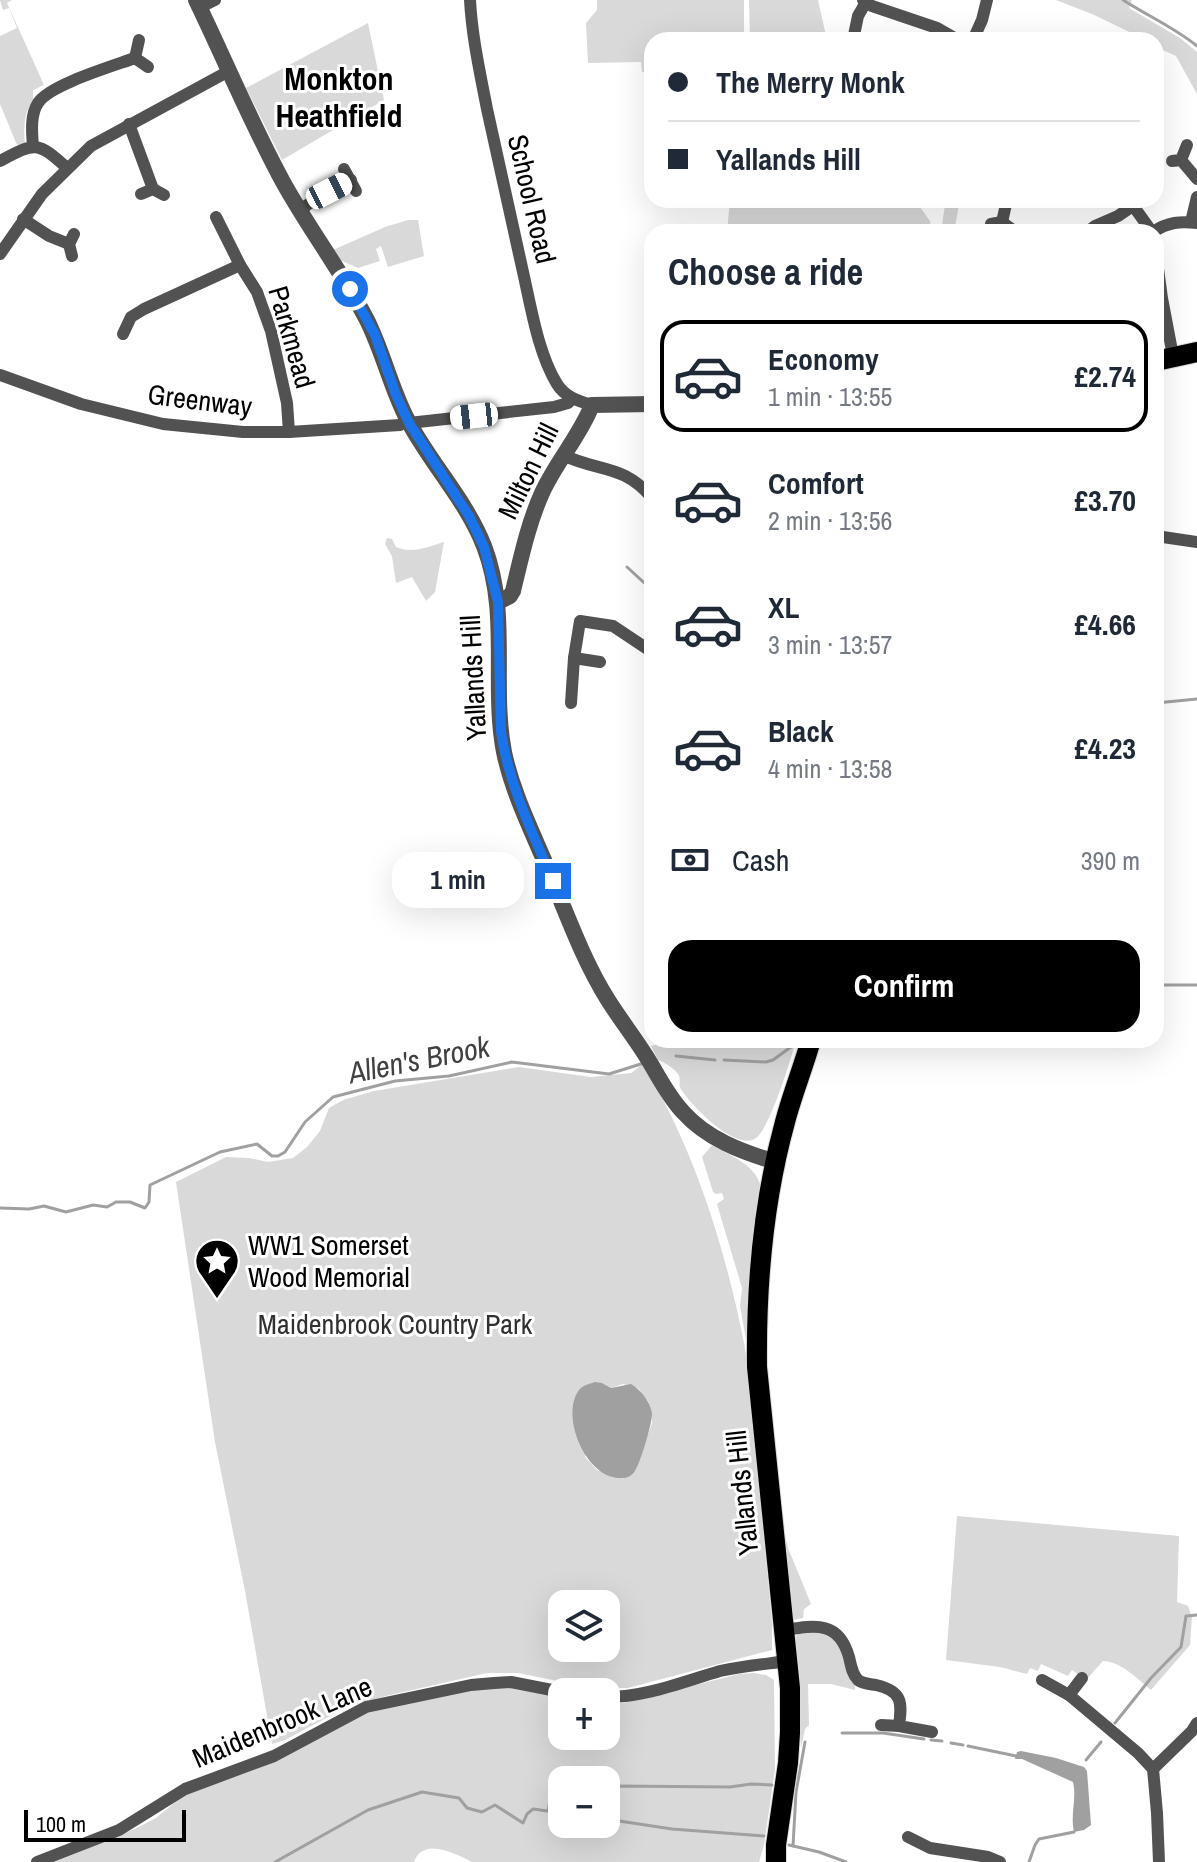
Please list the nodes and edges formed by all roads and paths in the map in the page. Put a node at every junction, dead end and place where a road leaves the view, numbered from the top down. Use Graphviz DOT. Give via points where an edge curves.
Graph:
graph roads {
  1 [pos="215,0"];
  2 [pos="470,0"];
  3 [pos="987,0"];
  4 [pos="865,1"];
  5 [pos="198,4"];
  6 [pos="854,32"];
  7 [pos="944,32"];
  8 [pos="979,32"];
  9 [pos="139,40"];
  10 [pos="135,58"];
  11 [pos="148,67"];
  12 [pos="229,71"];
  13 [pos="129,124"];
  14 [pos="1187,145"];
  15 [pos="33,147"];
  16 [pos="0,161"];
  17 [pos="67,168"];
  18 [pos="1197,179"];
  19 [pos="351,180"];
  20 [pos="153,193"];
  21 [pos="1197,197"];
  22 [pos="1126,208"];
  23 [pos="299,211"];
  24 [pos="216,217"];
  25 [pos="23,219"];
  26 [pos="1194,222"];
  27 [pos="1094,224"];
  28 [pos="1164,226"];
  29 [pos="72,245"];
  30 [pos="0,254"];
  31 [pos="240,265"];
  32 [pos="123,334"];
  33 [pos="1164,339"];
  34 [pos="1197,352"];
  35 [pos="1165,359"];
  36 [pos="0,375"];
  37 [pos="572,399"];
  38 [pos="644,404"];
  39 [pos="592,405"];
  40 [pos="410,424"];
  41 [pos="289,432"];
  42 [pos="563,455"];
  43 [pos="644,489"];
  44 [pos="1164,537"];
  45 [pos="1197,542"];
  46 [pos="498,602"];
  47 [pos="644,647"];
  48 [pos="574,658"];
  49 [pos="600,662"];
  50 [pos="571,703"];
  51 [pos="808,1048"];
  52 [pos="776,1162"];
  53 [pos="785,1630"];
  54 [pos="788,1661"];
  55 [pos="1082,1678"];
  56 [pos="1042,1680"];
  57 [pos="548,1689"];
  58 [pos="1069,1695"];
  59 [pos="620,1697"];
  60 [pos="1197,1723"];
  61 [pos="881,1725"];
  62 [pos="899,1726"];
  63 [pos="932,1732"];
  64 [pos="1153,1769"];
  65 [pos="908,1837"];
  66 [pos="37,1862"];
  67 [pos="776,1862"];
  68 [pos="1000,1862"];
  69 [pos="1159,1862"];
  1 -- 5 [label="street"];
  2 -- 37 [label="street, School Road" via="474,43 531,305 556,382"];
  3 -- 8 [label="street" via="987,22"];
  4 -- 6 [label="street"];
  4 -- 7 [label="street"];
  5 -- 12 [label="street, Yallands Hill"];
  9 -- 10 [label="street"];
  10 -- 11 [label="street"];
  10 -- 15 [label="street" via="47,93 33,117"];
  12 -- 13 [label="street"];
  12 -- 23 [label="street, Yallands Hill"];
  13 -- 17 [label="street" via="91,146"];
  13 -- 20 [label="street"];
  14 -- 18 [label="street" via="1177,160"];
  15 -- 16 [label="street"];
  15 -- 17 [label="street" via="50,151"];
  17 -- 25 [label="street"];
  19 -- 23 [label="street"];
  21 -- 26 [label="street"];
  22 -- 27 [label="street"];
  23 -- 40 [label="street, Yallands Hill" via="367,321"];
  24 -- 31 [label="street, Parkmead"];
  25 -- 29 [label="street"];
  25 -- 30 [label="street"];
  26 -- 28 [label="street"];
  31 -- 32 [label="street" via="128,315"];
  31 -- 41 [label="street, Parkmead" via="271,331"];
  33 -- 35 [label="street"];
  34 -- 35 [label="main road"];
  36 -- 41 [label="street, Greenway" via="81,404 163,424"];
  37 -- 39 [label="street, Milton Hill"];
  37 -- 40 [label="street, Milton Hill" via="554,407"];
  38 -- 39 [label="street, Milton Hill"];
  39 -- 42 [label="street, Milton Hill"];
  40 -- 41 [label="street, Greenway"];
  40 -- 46 [label="street, Yallands Hill" via="469,516 484,547"];
  42 -- 43 [label="street" via="627,475"];
  42 -- 46 [label="street, Milton Hill" via="542,493 513,591"];
  44 -- 45 [label="street"];
  46 -- 52 [label="street, Yallands Hill" via="501,732 510,774 592,970 684,1114 711,1136"];
  47 -- 48 [label="street" via="613,626 580,621"];
  48 -- 49 [label="street"];
  48 -- 50 [label="street"];
  51 -- 52 [label="main road, Yallands Hill"];
  52 -- 53 [label="main road, Yallands Hill" via="756,1318"];
  53 -- 54 [label="main road, Yallands Hill"];
  53 -- 62 [label="street" via="824,1627 842,1638 858,1679 898,1696"];
  54 -- 59 [label="street" via="724,1670"];
  54 -- 67 [label="main road, Yallands Hill" via="790,1733"];
  55 -- 58 [label="street"];
  56 -- 58 [label="street"];
  57 -- 66 [label="street, Maidenbrook Lane" via="511,1682 471,1685 366,1707 274,1756 185,1789 119,1830"];
  58 -- 64 [label="street"];
  60 -- 64 [label="street"];
  61 -- 62 [label="street"];
  62 -- 63 [label="street"];
  64 -- 69 [label="street"];
  65 -- 68 [label="street" via="930,1848"];
}
